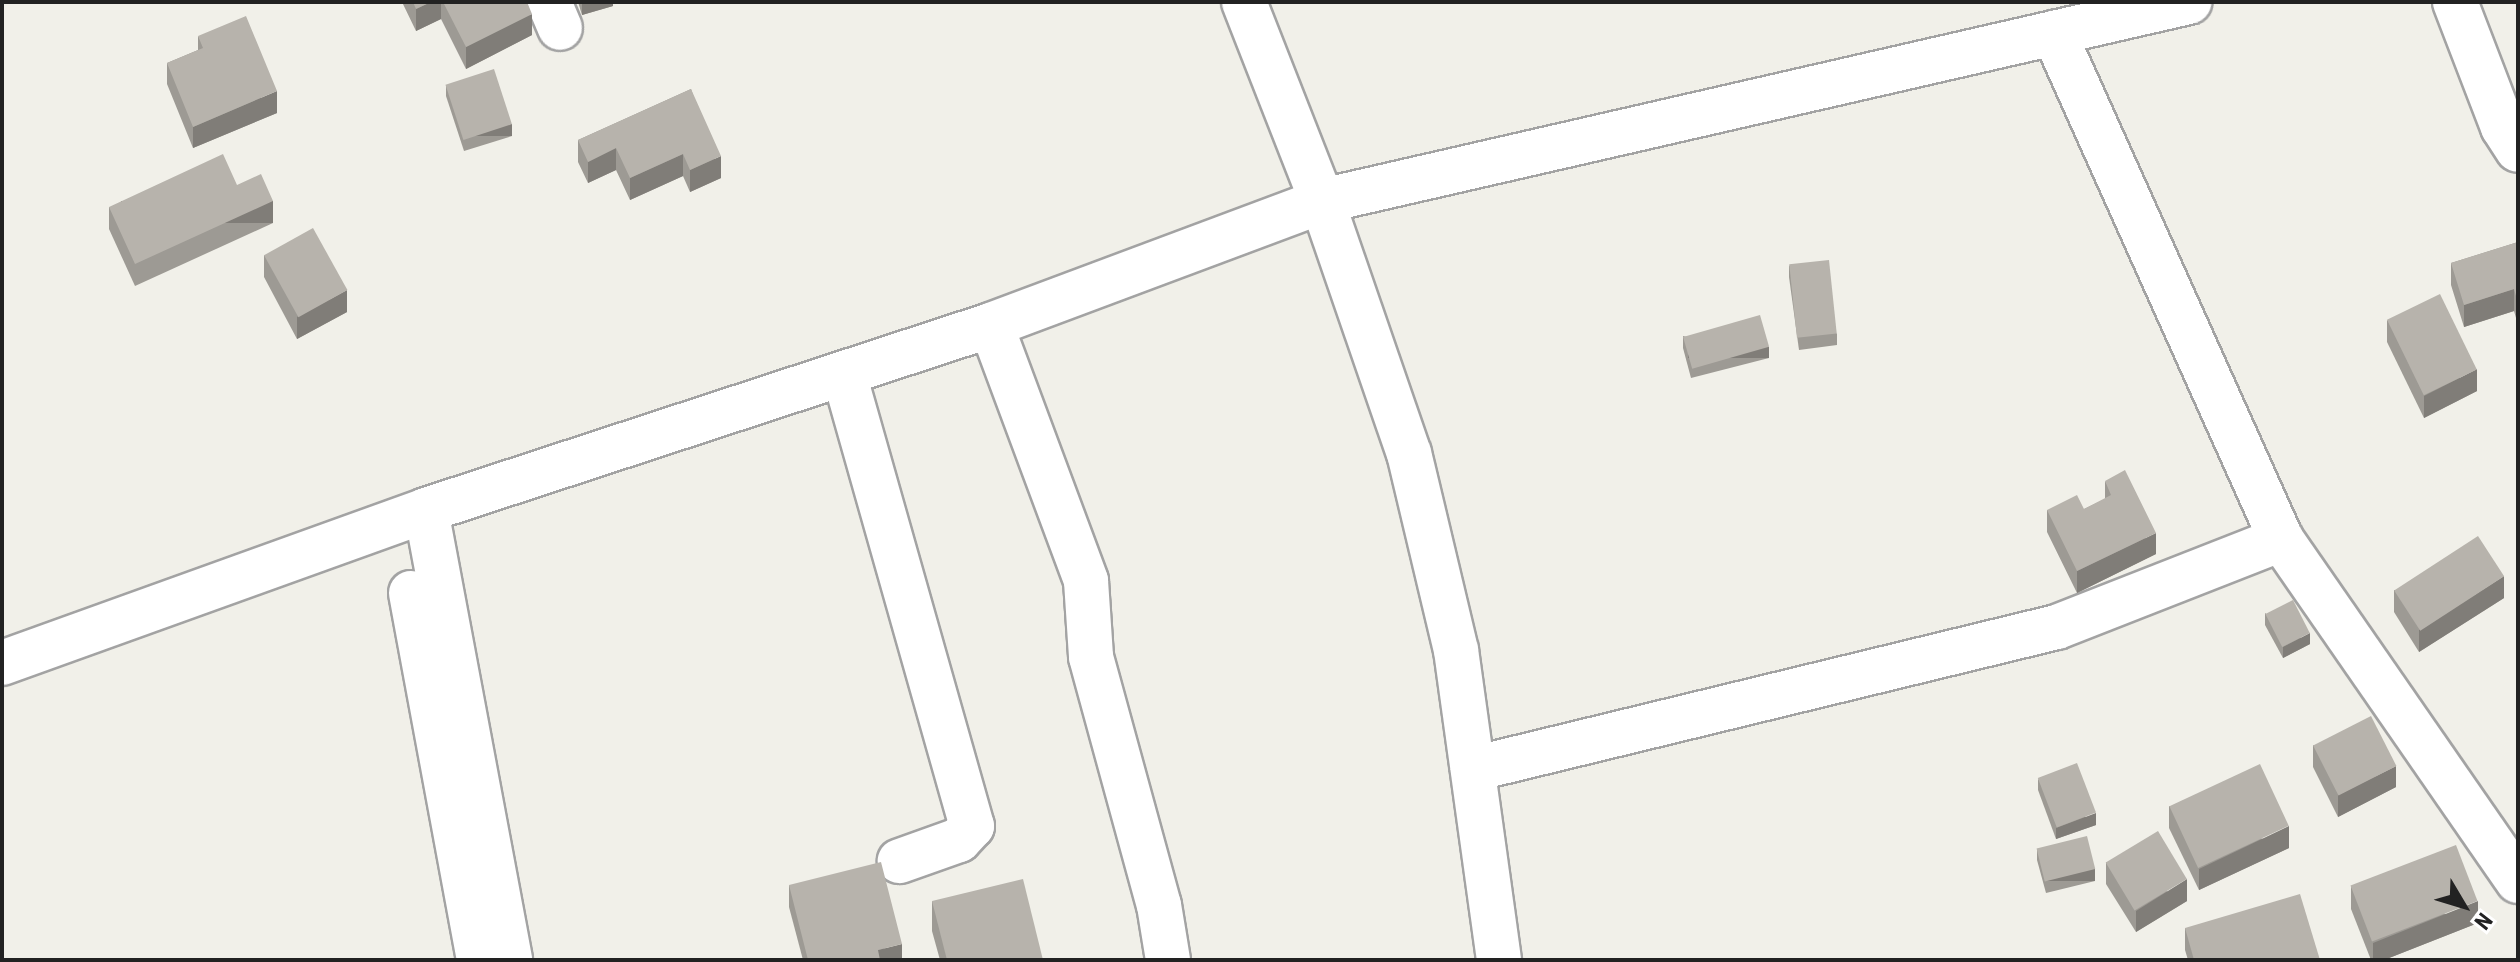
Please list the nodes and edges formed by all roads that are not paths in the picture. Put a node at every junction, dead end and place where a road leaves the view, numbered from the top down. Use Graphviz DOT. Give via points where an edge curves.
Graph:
graph roads {
  1 [pos="1244,2"];
  2 [pos="2189,2"];
  3 [pos="2455,2"];
  4 [pos="2054,33"];
  5 [pos="2518,150"];
  6 [pos="1322,201"];
  7 [pos="991,325"];
  8 [pos="844,374"];
  9 [pos="412,515"];
  10 [pos="2281,539"];
  11 [pos="2,663"];
  12 [pos="1473,769"];
  13 [pos="900,861"];
  14 [pos="2518,881"];
  15 [pos="479,960"];
  16 [pos="510,960"];
  17 [pos="1168,960"];
  18 [pos="1499,960"];
  1 -- 6 [label="street"];
  2 -- 4 [label="street"];
  3 -- 5 [label="street" via="2503,127"];
  4 -- 6 [label="street"];
  4 -- 10 [label="street"];
  6 -- 7 [label="street"];
  6 -- 12 [label="street" via="1409,453 1456,650"];
  7 -- 8 [label="street"];
  7 -- 17 [label="street" via="1086,581 1091,657 1159,905"];
  8 -- 9 [label="street"];
  8 -- 13 [label="street" via="972,826 959,840"];
  9 -- 11 [label="street"];
  9 -- 15 [label="street"];
  9 -- 16 [label="street"];
  10 -- 12 [label="street" via="2057,627"];
  10 -- 14 [label="street"];
  12 -- 18 [label="street"];
}
